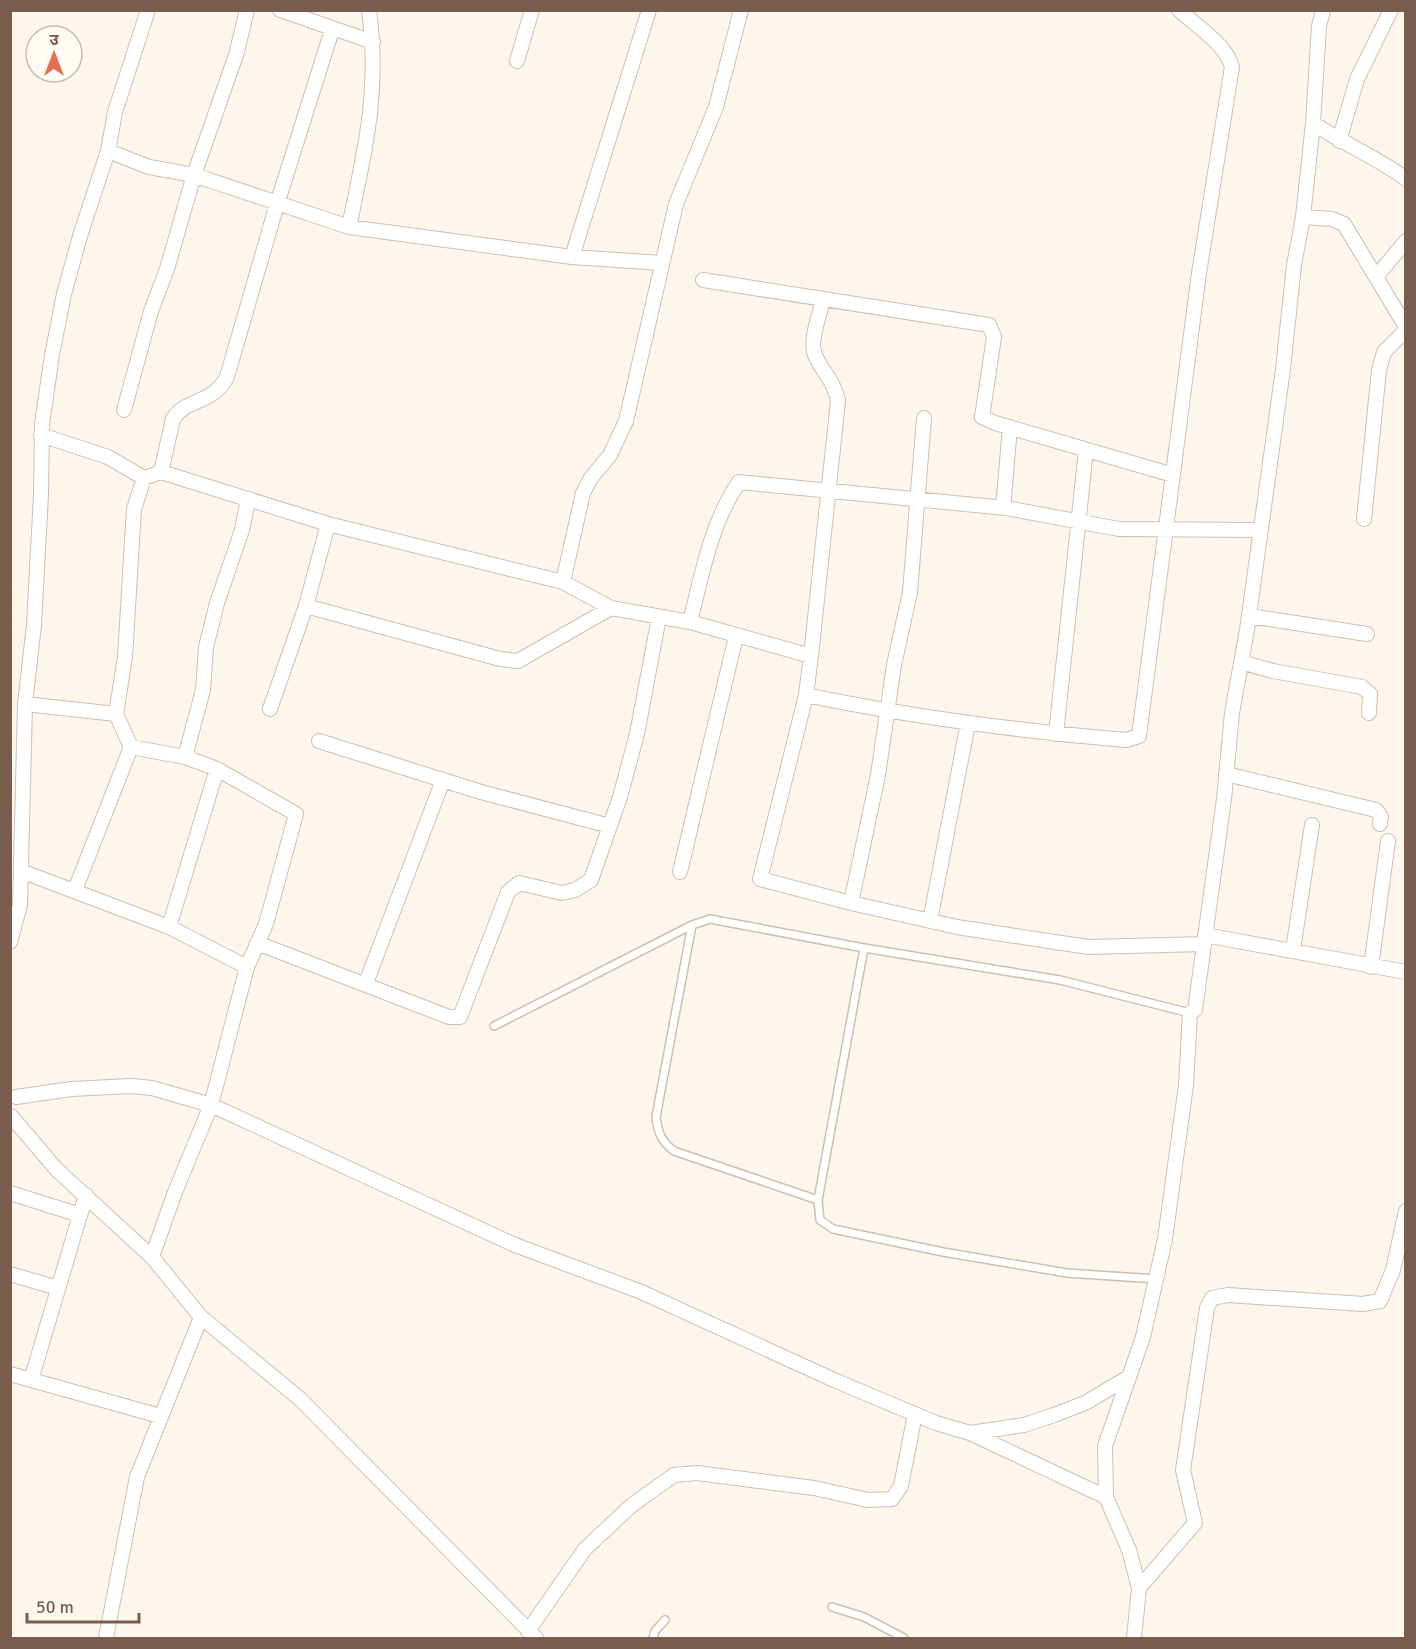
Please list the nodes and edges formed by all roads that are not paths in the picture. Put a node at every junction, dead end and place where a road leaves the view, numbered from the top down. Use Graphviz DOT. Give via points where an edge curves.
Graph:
graph roads {
  1 [pos="148,10"];
  2 [pos="247,10"];
  3 [pos="280,10"];
  4 [pos="369,10"];
  5 [pos="532,10"];
  6 [pos="649,10"];
  7 [pos="741,10"];
  8 [pos="1179,10"];
  9 [pos="1323,10"];
  10 [pos="1391,10"];
  11 [pos="332,30"];
  12 [pos="374,42"];
  13 [pos="517,61"];
  14 [pos="1313,123"];
  15 [pos="1339,141"];
  16 [pos="108,151"];
  17 [pos="194,175"];
  18 [pos="1406,179"];
  19 [pos="277,204"];
  20 [pos="1303,217"];
  21 [pos="349,227"];
  22 [pos="1406,241"];
  23 [pos="572,257"];
  24 [pos="662,262"];
  25 [pos="1376,277"];
  26 [pos="703,280"];
  27 [pos="823,299"];
  28 [pos="1406,328"];
  29 [pos="124,410"];
  30 [pos="924,418"];
  31 [pos="1010,428"];
  32 [pos="41,435"];
  33 [pos="1086,450"];
  34 [pos="161,472"];
  35 [pos="1173,475"];
  36 [pos="144,478"];
  37 [pos="827,489"];
  38 [pos="248,498"];
  39 [pos="917,500"];
  40 [pos="1003,508"];
  41 [pos="1364,519"];
  42 [pos="1077,523"];
  43 [pos="328,524"];
  44 [pos="1261,530"];
  45 [pos="1166,531"];
  46 [pos="563,582"];
  47 [pos="306,606"];
  48 [pos="611,608"];
  49 [pos="1249,616"];
  50 [pos="659,617"];
  51 [pos="690,622"];
  52 [pos="1367,634"];
  53 [pos="736,636"];
  54 [pos="811,656"];
  55 [pos="1241,662"];
  56 [pos="806,695"];
  57 [pos="26,704"];
  58 [pos="270,709"];
  59 [pos="888,712"];
  60 [pos="1369,713"];
  61 [pos="116,714"];
  62 [pos="968,723"];
  63 [pos="1056,734"];
  64 [pos="319,741"];
  65 [pos="131,747"];
  66 [pos="185,757"];
  67 [pos="217,769"];
  68 [pos="1226,774"];
  69 [pos="443,780"];
  70 [pos="1380,824"];
  71 [pos="1312,825"];
  72 [pos="610,826"];
  73 [pos="1388,841"];
  74 [pos="21,871"];
  75 [pos="680,872"];
  76 [pos="75,890"];
  77 [pos="15,903"];
  78 [pos="851,903"];
  79 [pos="930,921"];
  80 [pos="692,925"];
  81 [pos="169,927"];
  82 [pos="1204,939"];
  83 [pos="10,942"];
  84 [pos="257,943"];
  85 [pos="864,948"];
  86 [pos="1293,950"];
  87 [pos="1371,967"];
  88 [pos="247,968"];
  89 [pos="1406,972"];
  90 [pos="366,983"];
  91 [pos="1190,1013"];
  92 [pos="494,1026"];
  93 [pos="13,1093"];
  94 [pos="211,1105"];
  95 [pos="11,1116"];
  96 [pos="10,1193"];
  97 [pos="86,1195"];
  98 [pos="818,1200"];
  99 [pos="1406,1211"];
  100 [pos="80,1215"];
  101 [pos="152,1257"];
  102 [pos="1399,1271"];
  103 [pos="10,1274"];
  104 [pos="1156,1279"];
  105 [pos="58,1288"];
  106 [pos="201,1317"];
  107 [pos="10,1374"];
  108 [pos="1129,1377"];
  109 [pos="31,1380"];
  110 [pos="915,1414"];
  111 [pos="160,1416"];
  112 [pos="970,1433"];
  113 [pos="1106,1497"];
  114 [pos="1139,1588"];
  115 [pos="832,1607"];
  116 [pos="665,1620"];
  117 [pos="532,1635"];
  118 [pos="106,1638"];
  119 [pos="653,1638"];
  120 [pos="904,1638"];
  121 [pos="1134,1638"];
  1 -- 16 [label="street" via="114,111"];
  2 -- 17 [label="street" via="236,56"];
  3 -- 11 [label="street"];
  4 -- 12 [label="street"];
  5 -- 13 [label="street"];
  6 -- 23 [label="street"];
  7 -- 24 [label="street" via="716,106 682,187"];
  8 -- 35 [label="street" via="1230,58 1232,67 1199,273"];
  9 -- 14 [label="street"];
  10 -- 15 [label="street" via="1357,79"];
  11 -- 12 [label="street"];
  11 -- 19 [label="street"];
  12 -- 21 [label="street" via="371,118"];
  14 -- 15 [label="street"];
  14 -- 20 [label="street"];
  15 -- 18 [label="street" via="1385,163"];
  16 -- 17 [label="street" via="149,167"];
  16 -- 32 [label="street" via="64,294"];
  17 -- 19 [label="street"];
  17 -- 29 [label="street"];
  19 -- 21 [label="street"];
  19 -- 34 [label="street" via="227,377 212,396 172,418"];
  20 -- 25 [label="street" via="1344,224"];
  20 -- 44 [label="street"];
  21 -- 23 [label="street"];
  22 -- 25 [label="street"];
  23 -- 24 [label="street"];
  24 -- 46 [label="street" via="626,421 610,455 583,493"];
  25 -- 28 [label="street"];
  26 -- 27 [label="street"];
  27 -- 31 [label="street" via="989,325 994,337 982,417"];
  27 -- 37 [label="street" via="814,339 815,354 835,384 838,401"];
  28 -- 41 [label="street" via="1384,352 1379,370"];
  30 -- 39 [label="street"];
  31 -- 33 [label="street"];
  31 -- 40 [label="street"];
  32 -- 36 [label="street" via="108,457"];
  32 -- 57 [label="street" via="34,625"];
  33 -- 35 [label="street"];
  33 -- 42 [label="street"];
  34 -- 36 [label="street"];
  34 -- 38 [label="street"];
  35 -- 45 [label="street"];
  36 -- 61 [label="street" via="134,509 125,657"];
  37 -- 39 [label="street"];
  37 -- 51 [label="street" via="740,482 727,501 709,548"];
  37 -- 54 [label="street"];
  38 -- 43 [label="street"];
  38 -- 66 [label="street" via="206,647 203,690"];
  39 -- 40 [label="street"];
  39 -- 59 [label="street" via="910,592"];
  40 -- 42 [label="street"];
  42 -- 45 [label="street"];
  42 -- 63 [label="street"];
  43 -- 46 [label="street"];
  43 -- 47 [label="street"];
  44 -- 45 [label="street"];
  44 -- 49 [label="street"];
  45 -- 63 [label="street" via="1139,736 1126,740"];
  46 -- 48 [label="street"];
  47 -- 48 [label="street" via="518,661"];
  47 -- 58 [label="street"];
  48 -- 50 [label="street"];
  49 -- 52 [label="street"];
  49 -- 55 [label="street"];
  50 -- 51 [label="street"];
  50 -- 72 [label="street" via="637,734"];
  51 -- 53 [label="street"];
  53 -- 54 [label="street"];
  53 -- 75 [label="street"];
  54 -- 56 [label="street"];
  55 -- 60 [label="street" via="1362,687 1371,694"];
  55 -- 68 [label="street"];
  56 -- 59 [label="street"];
  56 -- 78 [label="street" via="760,879"];
  57 -- 61 [label="street"];
  57 -- 74 [label="street"];
  59 -- 62 [label="street"];
  59 -- 78 [label="street"];
  61 -- 65 [label="street"];
  62 -- 63 [label="street"];
  62 -- 79 [label="street"];
  64 -- 69 [label="street"];
  65 -- 66 [label="street"];
  65 -- 76 [label="street"];
  66 -- 67 [label="street"];
  67 -- 81 [label="street"];
  67 -- 84 [label="street" via="296,814 266,924"];
  68 -- 70 [label="street" via="1376,810"];
  68 -- 82 [label="street"];
  69 -- 72 [label="street"];
  69 -- 90 [label="street"];
  71 -- 86 [label="street"];
  72 -- 90 [label="street" via="591,880 562,893 519,883 508,892 460,1017 449,1017"];
  73 -- 87 [label="street"];
  74 -- 76 [label="street"];
  74 -- 77 [label="street"];
  76 -- 81 [label="street"];
  77 -- 83 [label="street"];
  78 -- 79 [label="street"];
  79 -- 82 [label="street" via="1088,947"];
  80 -- 85 [label="lane" via="710,919 724,920"];
  80 -- 92 [label="lane"];
  80 -- 98 [label="lane" via="656,1117 663,1143 674,1151"];
  81 -- 88 [label="street"];
  82 -- 86 [label="street"];
  82 -- 91 [label="street" via="1195,1010"];
  84 -- 88 [label="street"];
  84 -- 90 [label="street"];
  85 -- 91 [label="lane" via="1060,980"];
  85 -- 98 [label="lane"];
  86 -- 87 [label="street"];
  87 -- 89 [label="street"];
  88 -- 94 [label="street"];
  91 -- 104 [label="street" via="1186,1085"];
  93 -- 94 [label="street" via="131,1086"];
  93 -- 95 [label="street" via="16,1107"];
  94 -- 101 [label="street"];
  94 -- 110 [label="street" via="515,1245 639,1292"];
  95 -- 97 [label="street" via="57,1170"];
  96 -- 100 [label="street"];
  97 -- 100 [label="street"];
  97 -- 101 [label="street"];
  98 -- 104 [label="lane" via="820,1220 833,1229 1067,1273"];
  99 -- 102 [label="street"];
  100 -- 105 [label="street"];
  101 -- 106 [label="street"];
  102 -- 114 [label="street" via="1380,1301 1363,1304 1228,1295 1212,1298 1207,1308 1183,1470 1195,1523"];
  103 -- 105 [label="street"];
  104 -- 108 [label="street"];
  105 -- 109 [label="street"];
  106 -- 111 [label="street"];
  106 -- 117 [label="street" via="300,1399"];
  107 -- 109 [label="street"];
  108 -- 112 [label="street" via="1085,1403 1054,1415 1024,1425"];
  108 -- 113 [label="street" via="1105,1446"];
  109 -- 111 [label="street"];
  110 -- 112 [label="street"];
  110 -- 117 [label="street" via="901,1486 892,1499 868,1500 814,1488 697,1473 674,1475 632,1505 585,1549"];
  111 -- 118 [label="street" via="137,1477"];
  112 -- 113 [label="street"];
  113 -- 114 [label="street" via="1129,1550"];
  114 -- 121 [label="street"];
  115 -- 120 [label="lane" via="864,1617"];
  116 -- 119 [label="lane"];
}
